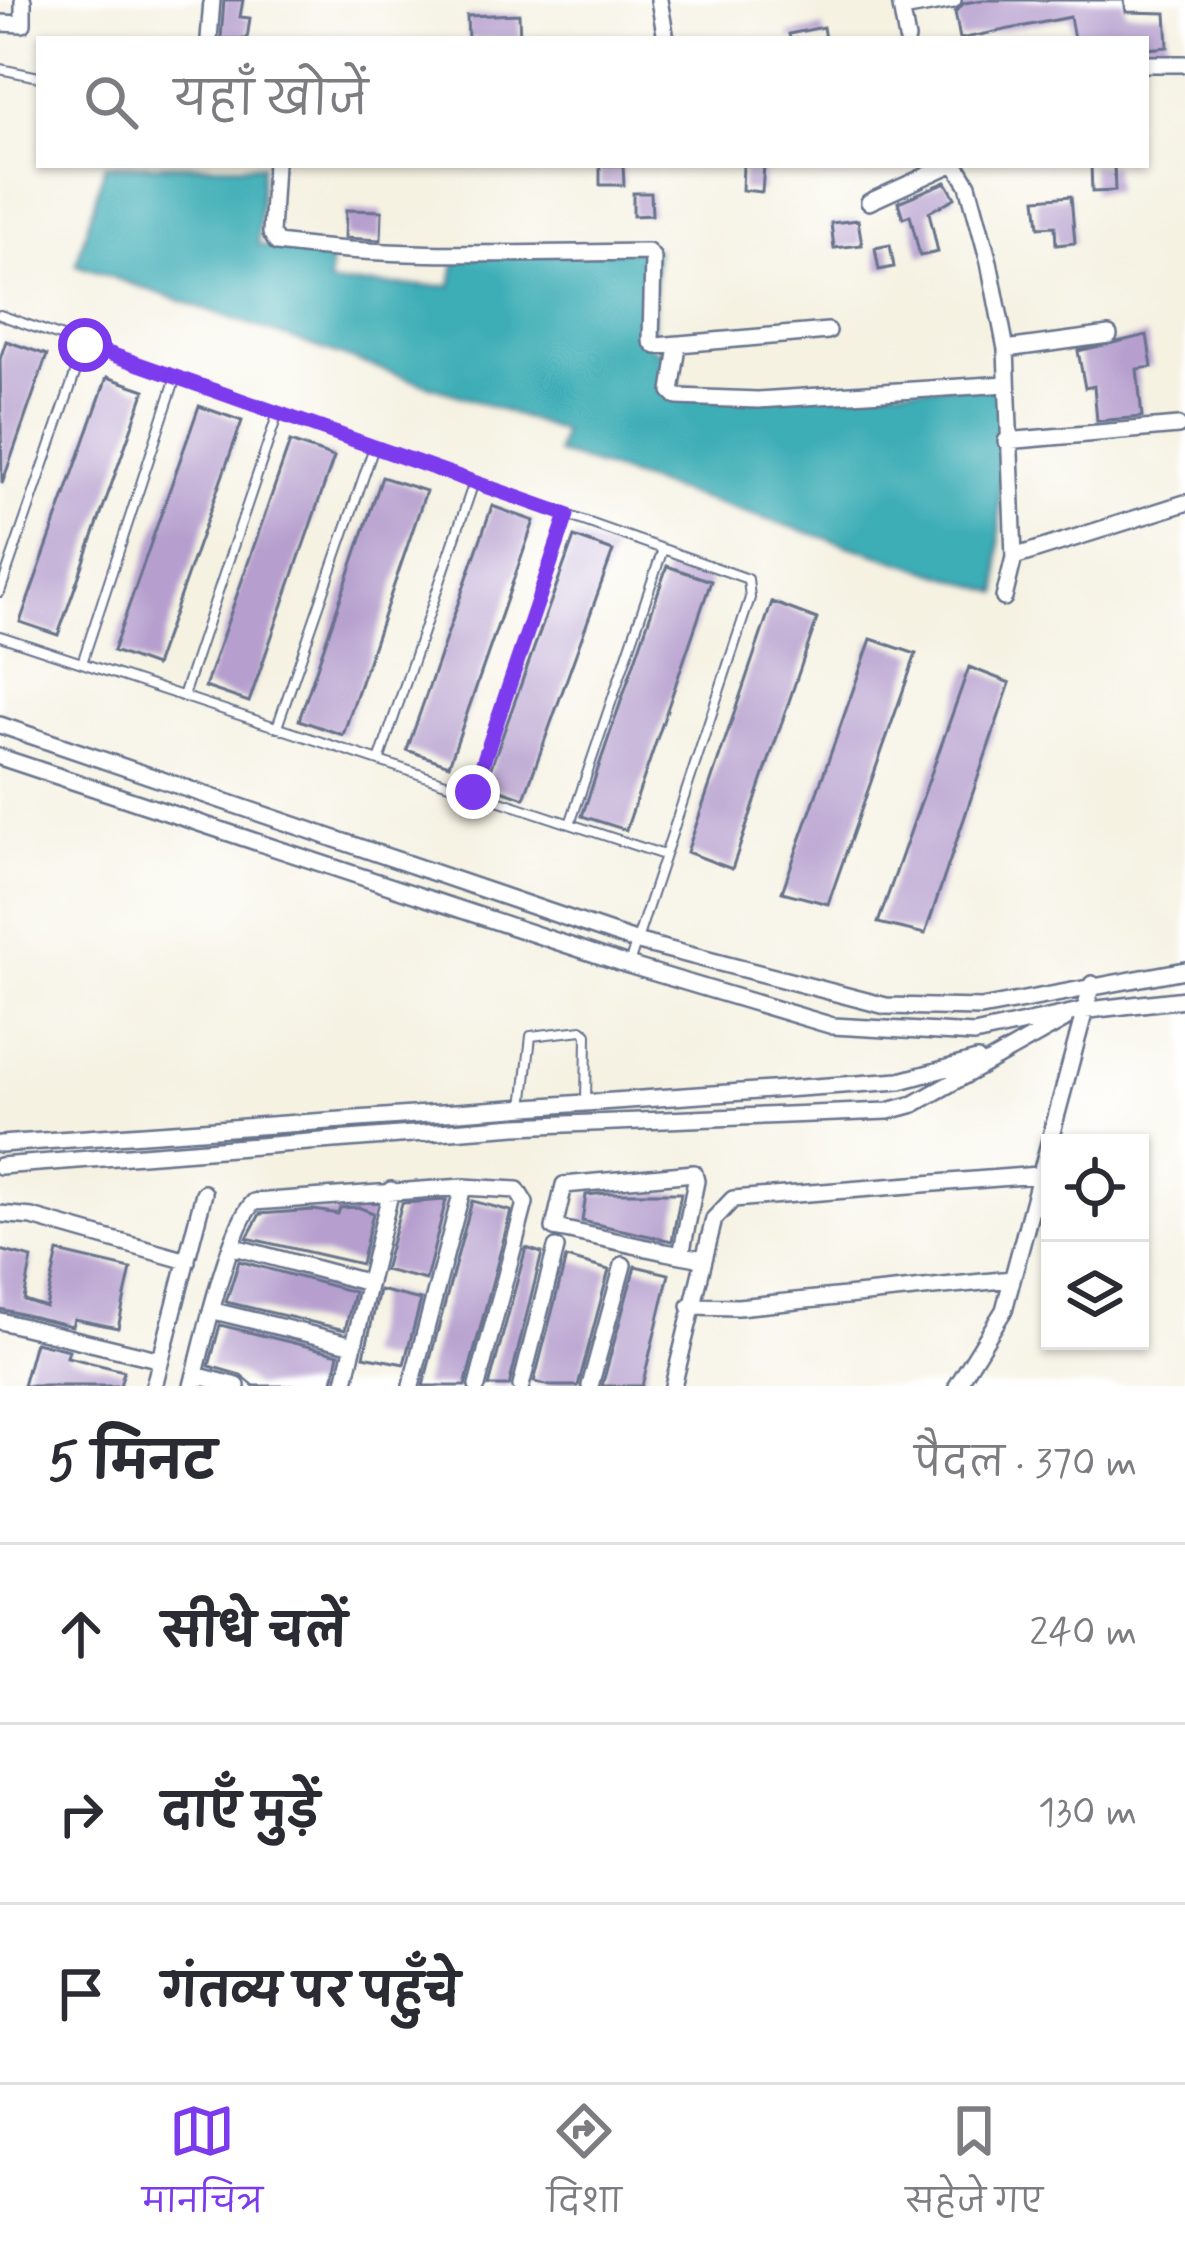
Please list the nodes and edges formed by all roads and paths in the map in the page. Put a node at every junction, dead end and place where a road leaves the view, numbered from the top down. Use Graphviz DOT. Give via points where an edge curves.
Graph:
graph roads {
  1 [pos="23,0"];
  2 [pos="212,0"];
  3 [pos="658,0"];
  4 [pos="953,0"];
  5 [pos="901,4"];
  6 [pos="0,23"];
  7 [pos="209,36"];
  8 [pos="665,36"];
  9 [pos="906,36"];
  10 [pos="1149,64"];
  11 [pos="1185,64"];
  12 [pos="0,69"];
  13 [pos="36,75"];
  14 [pos="275,168"];
  15 [pos="946,168"];
  16 [pos="955,168"];
  17 [pos="869,202"];
  18 [pos="0,315"];
  19 [pos="828,331"];
  20 [pos="1109,335"];
  21 [pos="85,345"];
  22 [pos="678,347"];
  23 [pos="1006,350"];
  24 [pos="176,377"];
  25 [pos="1007,384"];
  26 [pos="278,413"];
  27 [pos="1178,425"];
  28 [pos="1006,441"];
  29 [pos="374,447"];
  30 [pos="474,482"];
  31 [pos="1185,503"];
  32 [pos="567,515"];
  33 [pos="664,549"];
  34 [pos="1014,557"];
  35 [pos="0,592"];
  36 [pos="1004,598"];
  37 [pos="0,636"];
  38 [pos="82,663"];
  39 [pos="182,696"];
  40 [pos="0,725"];
  41 [pos="277,727"];
  42 [pos="0,758"];
  43 [pos="379,761"];
  44 [pos="473,792"];
  45 [pos="570,824"];
  46 [pos="664,855"];
  47 [pos="635,941"];
  48 [pos="628,965"];
  49 [pos="1185,970"];
  50 [pos="1092,984"];
  51 [pos="1185,999"];
  52 [pos="981,1008"];
  53 [pos="1084,1010"];
  54 [pos="974,1034"];
  55 [pos="978,1063"];
  56 [pos="586,1104"];
  57 [pos="523,1118"];
  58 [pos="0,1144"];
  59 [pos="0,1166"];
  60 [pos="1038,1175"];
  61 [pos="463,1187"];
  62 [pos="391,1190"];
  63 [pos="204,1193"];
  64 [pos="0,1214"];
  65 [pos="231,1246"];
  66 [pos="556,1248"];
  67 [pos="681,1255"];
  68 [pos="703,1259"];
  69 [pos="187,1261"];
  70 [pos="622,1265"];
  71 [pos="1012,1279"];
  72 [pos="369,1283"];
  73 [pos="690,1306"];
  74 [pos="214,1311"];
  75 [pos="0,1321"];
  76 [pos="354,1346"];
  77 [pos="160,1360"];
  78 [pos="193,1380"];
  79 [pos="154,1386"];
  80 [pos="238,1386"];
  81 [pos="344,1386"];
  82 [pos="411,1386"];
  83 [pos="476,1386"];
  84 [pos="521,1386"];
  85 [pos="590,1386"];
  86 [pos="673,1386"];
  87 [pos="957,1386"];
  1 -- 6 [label="street" via="23,24"];
  2 -- 7 [label="street"];
  3 -- 8 [label="street"];
  4 -- 5 [label="street"];
  5 -- 9 [label="street"];
  10 -- 11 [label="street"];
  12 -- 13 [label="lane"];
  14 -- 22 [label="street" via="277,244 648,252 651,341"];
  15 -- 17 [label="street"];
  16 -- 23 [label="street" via="968,185"];
  18 -- 21 [label="lane"];
  19 -- 22 [label="street"];
  20 -- 23 [label="street"];
  21 -- 24 [label="lane"];
  21 -- 35 [label="lane"];
  22 -- 25 [label="street" via="670,391 677,397 758,400"];
  23 -- 25 [label="street"];
  24 -- 26 [label="lane"];
  24 -- 38 [label="lane"];
  25 -- 28 [label="street"];
  26 -- 29 [label="lane"];
  26 -- 39 [label="lane"];
  27 -- 28 [label="street"];
  28 -- 34 [label="street"];
  29 -- 30 [label="lane"];
  29 -- 41 [label="lane"];
  30 -- 32 [label="lane"];
  30 -- 43 [label="lane"];
  31 -- 34 [label="street"];
  32 -- 33 [label="lane"];
  32 -- 44 [label="lane"];
  33 -- 45 [label="lane"];
  33 -- 46 [label="lane" via="742,574 752,588"];
  34 -- 36 [label="street"];
  37 -- 38 [label="lane"];
  38 -- 39 [label="lane"];
  39 -- 41 [label="lane"];
  40 -- 47 [label="street"];
  41 -- 43 [label="lane"];
  42 -- 48 [label="street"];
  43 -- 44 [label="lane"];
  44 -- 45 [label="lane"];
  45 -- 46 [label="lane"];
  46 -- 47 [label="lane"];
  47 -- 48 [label="lane"];
  47 -- 52 [label="street" via="886,1006"];
  48 -- 54 [label="street" via="833,1026"];
  49 -- 50 [label="street"];
  50 -- 52 [label="street"];
  50 -- 53 [label="street"];
  51 -- 53 [label="street"];
  52 -- 54 [label="street"];
  53 -- 54 [label="street"];
  53 -- 55 [label="street"];
  53 -- 60 [label="street"];
  54 -- 55 [label="street"];
  55 -- 56 [label="street" via="900,1081"];
  55 -- 57 [label="street" via="888,1112"];
  56 -- 57 [label="street"];
  56 -- 57 [label="lane" via="587,1034 531,1036"];
  57 -- 58 [label="street"];
  57 -- 59 [label="street"];
  60 -- 68 [label="street" via="733,1199 714,1219"];
  60 -- 71 [label="street"];
  61 -- 62 [label="street"];
  61 -- 82 [label="street"];
  61 -- 83 [label="street" via="517,1190 525,1203"];
  62 -- 65 [label="street" via="254,1202"];
  62 -- 72 [label="street"];
  63 -- 69 [label="street"];
  64 -- 69 [label="street"];
  65 -- 72 [label="street"];
  65 -- 74 [label="street"];
  66 -- 84 [label="street"];
  67 -- 67 [label="street" via="554,1228 564,1185 694,1174"];
  67 -- 68 [label="street"];
  68 -- 73 [label="street"];
  69 -- 77 [label="street"];
  70 -- 85 [label="street"];
  71 -- 73 [label="street"];
  71 -- 87 [label="street" via="1004,1310"];
  72 -- 76 [label="street"];
  73 -- 86 [label="street"];
  74 -- 76 [label="street"];
  74 -- 78 [label="street"];
  75 -- 77 [label="street"];
  76 -- 81 [label="street"];
  77 -- 79 [label="street"];
  78 -- 80 [label="street"];
}
